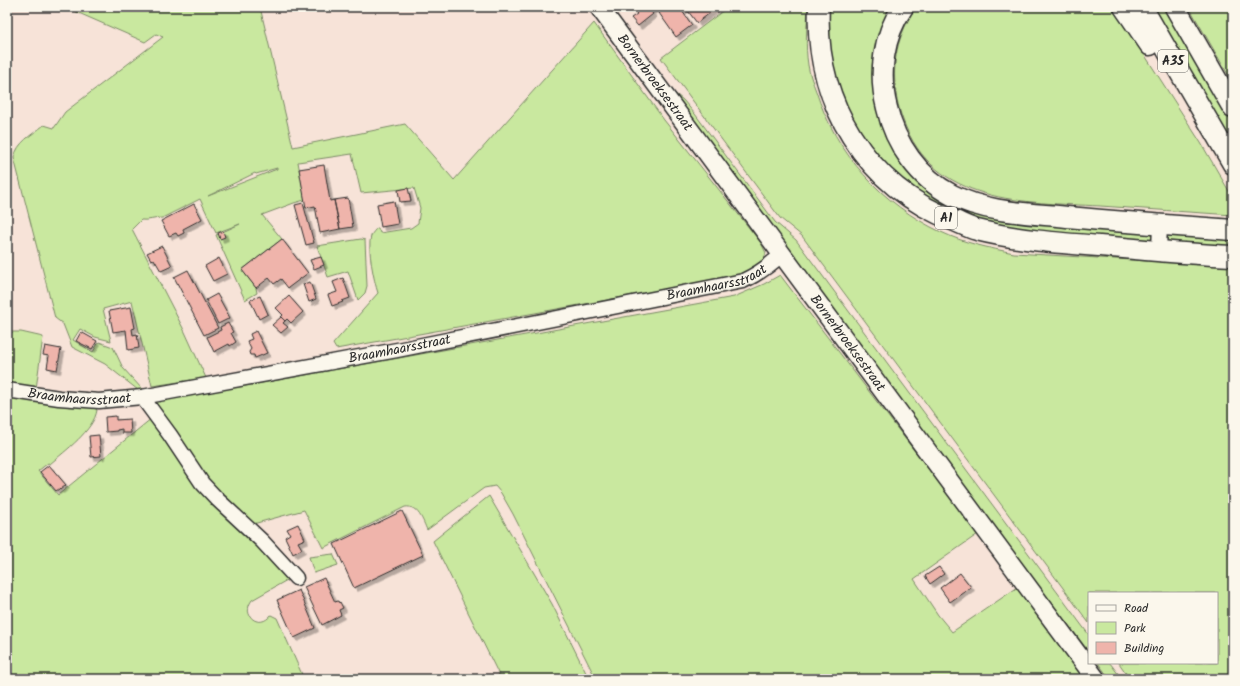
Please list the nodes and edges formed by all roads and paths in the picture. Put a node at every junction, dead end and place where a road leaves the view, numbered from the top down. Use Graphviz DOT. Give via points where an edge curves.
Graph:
graph roads {
  1 [pos="598,7"];
  2 [pos="819,7"];
  3 [pos="903,7"];
  4 [pos="1124,7"];
  5 [pos="1142,7"];
  6 [pos="1175,7"];
  7 [pos="1233,108"];
  8 [pos="1204,114"];
  9 [pos="1233,164"];
  10 [pos="1160,224"];
  11 [pos="1233,230"];
  12 [pos="1159,251"];
  13 [pos="781,254"];
  14 [pos="1233,256"];
  15 [pos="7,390"];
  16 [pos="142,397"];
  17 [pos="296,578"];
  18 [pos="1096,679"];
  1 -- 13 [label="main road, Bornerbroeksestraat"];
  2 -- 12 [label="highway, A1" via="818,24 824,69 842,122 861,151 882,175 908,197 939,215 976,230 1063,243"];
  3 -- 10 [label="highway, A1" via="889,34 885,50 882,65 884,98 894,133 901,145 936,184 970,202 992,208 1022,213"];
  4 -- 8 [label="highway" via="1174,83"];
  5 -- 8 [label="highway, A35"];
  6 -- 7 [label="highway, A35"];
  8 -- 9 [label="highway, A35"];
  10 -- 11 [label="highway, A1"];
  10 -- 12 [label="street"];
  12 -- 14 [label="highway, A1"];
  13 -- 16 [label="street, Braamhaarsstraat" via="757,275 743,281 397,350"];
  13 -- 18 [label="main road, Bornerbroeksestraat"];
  15 -- 16 [label="street, Braamhaarsstraat" via="59,398 99,400"];
  16 -- 17 [label="street" via="202,483"];
}
